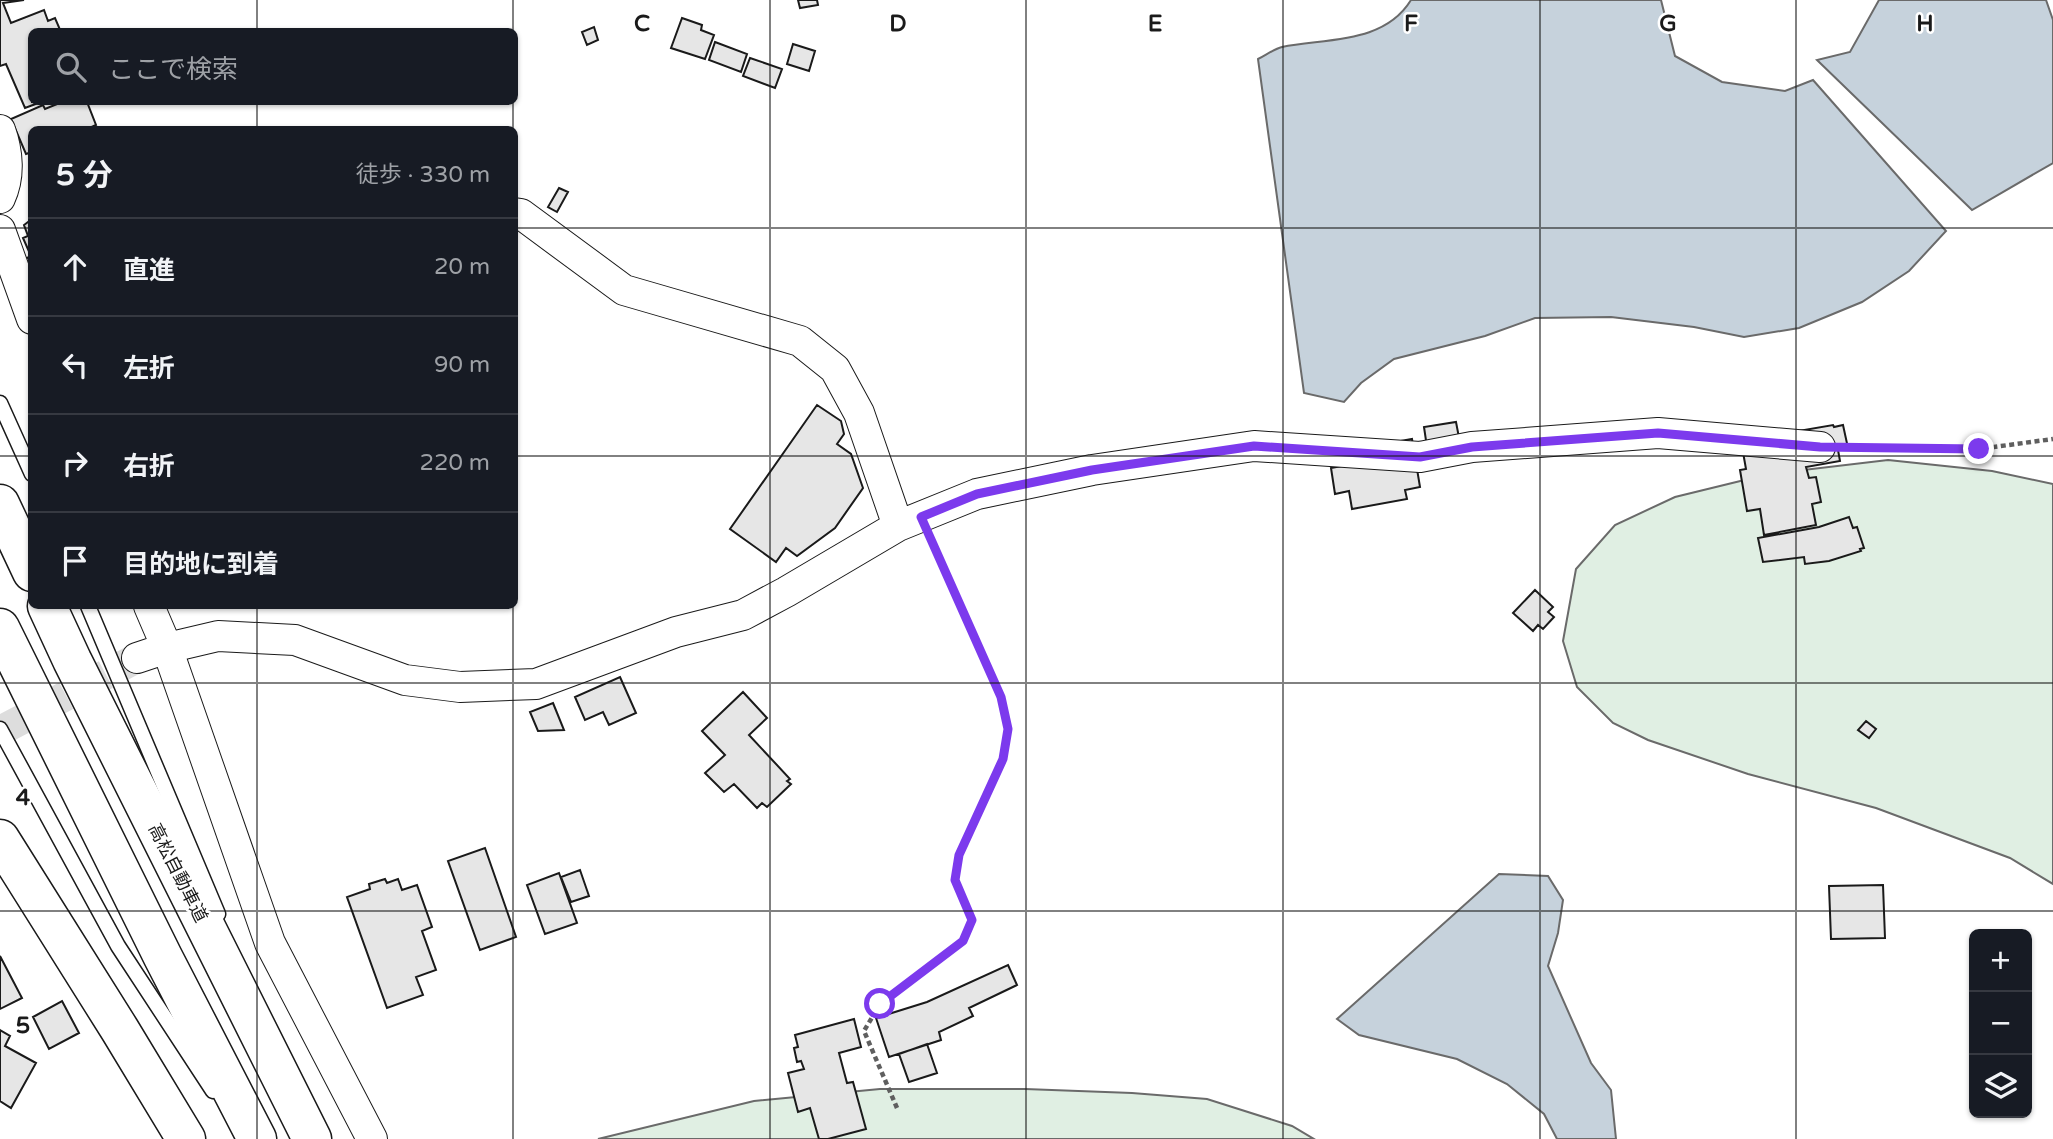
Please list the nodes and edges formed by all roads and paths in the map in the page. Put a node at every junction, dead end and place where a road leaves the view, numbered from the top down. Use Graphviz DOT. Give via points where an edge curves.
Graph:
graph roads {
  1 [pos="0,130"];
  2 [pos="13,190"];
  3 [pos="518,214"];
  4 [pos="0,229"];
  5 [pos="28,308"];
  6 [pos="0,403"];
  7 [pos="2053,439"];
  8 [pos="1820,447"];
  9 [pos="28,465"];
  10 [pos="0,504"];
  11 [pos="910,521"];
  12 [pos="28,564"];
  13 [pos="48,609"];
  14 [pos="89,609"];
  15 [pos="150,609"];
  16 [pos="0,628"];
  17 [pos="167,648"];
  18 [pos="137,658"];
  19 [pos="0,729"];
  20 [pos="0,839"];
  21 [pos="277,1069"];
  22 [pos="897,1108"];
  23 [pos="236,1120"];
  24 [pos="186,1139"];
  25 [pos="244,1139"];
  26 [pos="312,1139"];
  27 [pos="372,1139"];
  1 -- 2 [label="street"];
  3 -- 11 [label="street" via="624,290 800,341 835,369"];
  4 -- 5 [label="street"];
  6 -- 9 [label="lane"];
  7 -- 8 [label="path" via="1979,449"];
  8 -- 11 [label="street" via="1658,433 1472,447 1420,457 1254,446 1092,470 977,494"];
  10 -- 12 [label="main road"];
  11 -- 17 [label="street" via="743,615 676,632 536,684 460,687 405,680 295,640 218,636"];
  11 -- 22 [label="path" via="1001,697 1008,729 1003,759 959,855 955,880 972,920 963,941 880,1004 864,1031"];
  13 -- 21 [label="main road, 高松自動車道"];
  14 -- 21 [label="lane" via="224,928"];
  15 -- 17 [label="street"];
  16 -- 23 [label="main road" via="163,957"];
  17 -- 18 [label="street"];
  17 -- 27 [label="street" via="271,943"];
  19 -- 23 [label="lane" via="118,946"];
  20 -- 24 [label="main road"];
  21 -- 26 [label="main road, 高松自動車道"];
  23 -- 25 [label="lane"];
}
